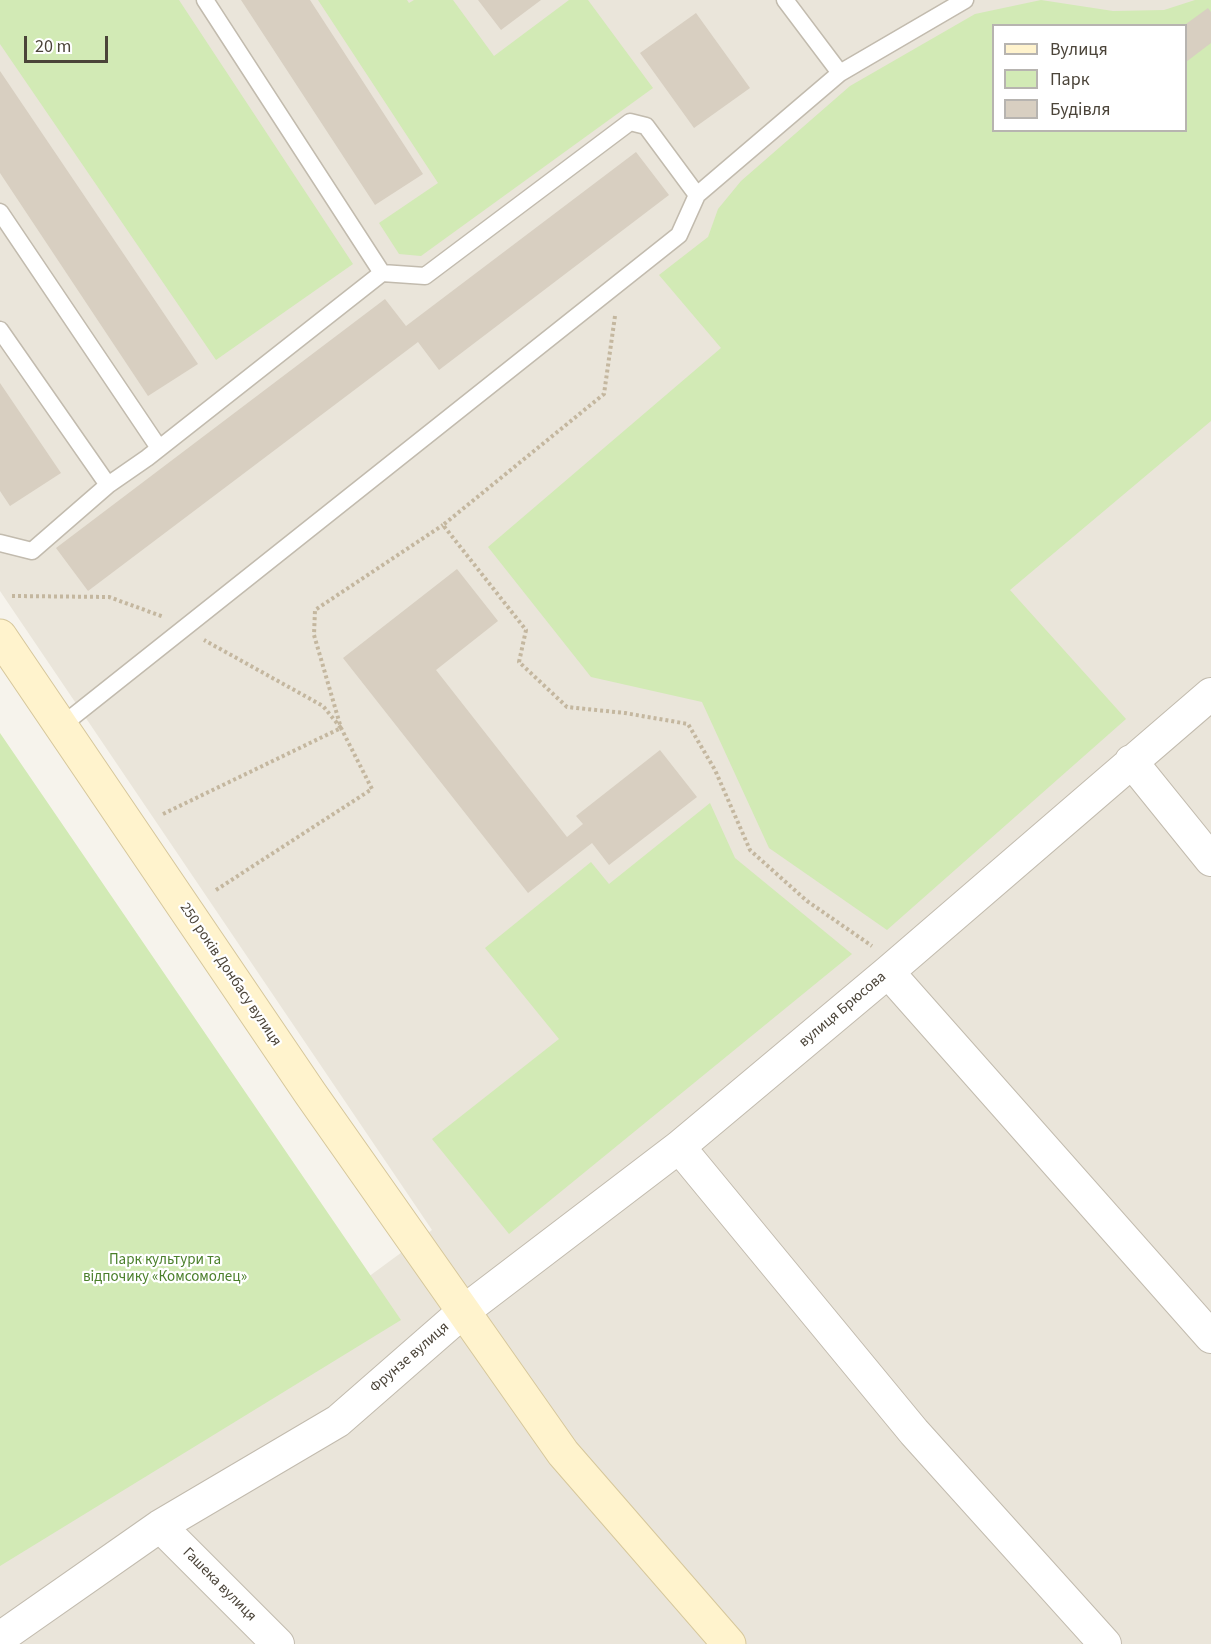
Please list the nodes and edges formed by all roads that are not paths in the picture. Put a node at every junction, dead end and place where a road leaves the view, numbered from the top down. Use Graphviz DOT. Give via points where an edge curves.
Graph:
graph roads {
  1 [pos="205,0"];
  2 [pos="785,0"];
  3 [pos="965,0"];
  4 [pos="840,73"];
  5 [pos="697,195"];
  6 [pos="0,212"];
  7 [pos="382,273"];
  8 [pos="0,330"];
  9 [pos="159,448"];
  10 [pos="108,485"];
  11 [pos="0,543"];
  12 [pos="0,636"];
  13 [pos="1211,694"];
  14 [pos="61,726"];
  15 [pos="1131,761"];
  16 [pos="1211,860"];
  17 [pos="892,968"];
  18 [pos="679,1147"];
  19 [pos="464,1311"];
  20 [pos="1211,1337"];
  21 [pos="160,1526"];
  22 [pos="0,1638"];
  23 [pos="278,1644"];
  24 [pos="729,1644"];
  25 [pos="1105,1644"];
  1 -- 7 [label="lane"];
  2 -- 4 [label="lane"];
  3 -- 4 [label="lane"];
  4 -- 5 [label="lane"];
  5 -- 7 [label="lane" via="646,126 630,122 425,276"];
  5 -- 14 [label="lane" via="679,235"];
  6 -- 9 [label="lane"];
  7 -- 9 [label="lane"];
  8 -- 10 [label="lane"];
  9 -- 10 [label="lane"];
  10 -- 11 [label="lane" via="32,551"];
  12 -- 14 [label="street, 250 років Донбасу вулиця"];
  13 -- 15 [label="street, вулиця Брюсова"];
  14 -- 19 [label="street, 250 років Донбасу вулиця" via="310,1093"];
  15 -- 16 [label="street"];
  15 -- 17 [label="street, вулиця Брюсова"];
  17 -- 18 [label="street, вулиця Брюсова"];
  17 -- 20 [label="street"];
  18 -- 19 [label="street, вулиця Брюсова"];
  18 -- 25 [label="street" via="914,1432"];
  19 -- 21 [label="street, Фрунзе вулиця" via="338,1421"];
  19 -- 24 [label="street, Фрунзе вулиця" via="563,1453"];
  21 -- 22 [label="street, Фрунзе вулиця"];
  21 -- 23 [label="street, Гашека вулиця"];
}
